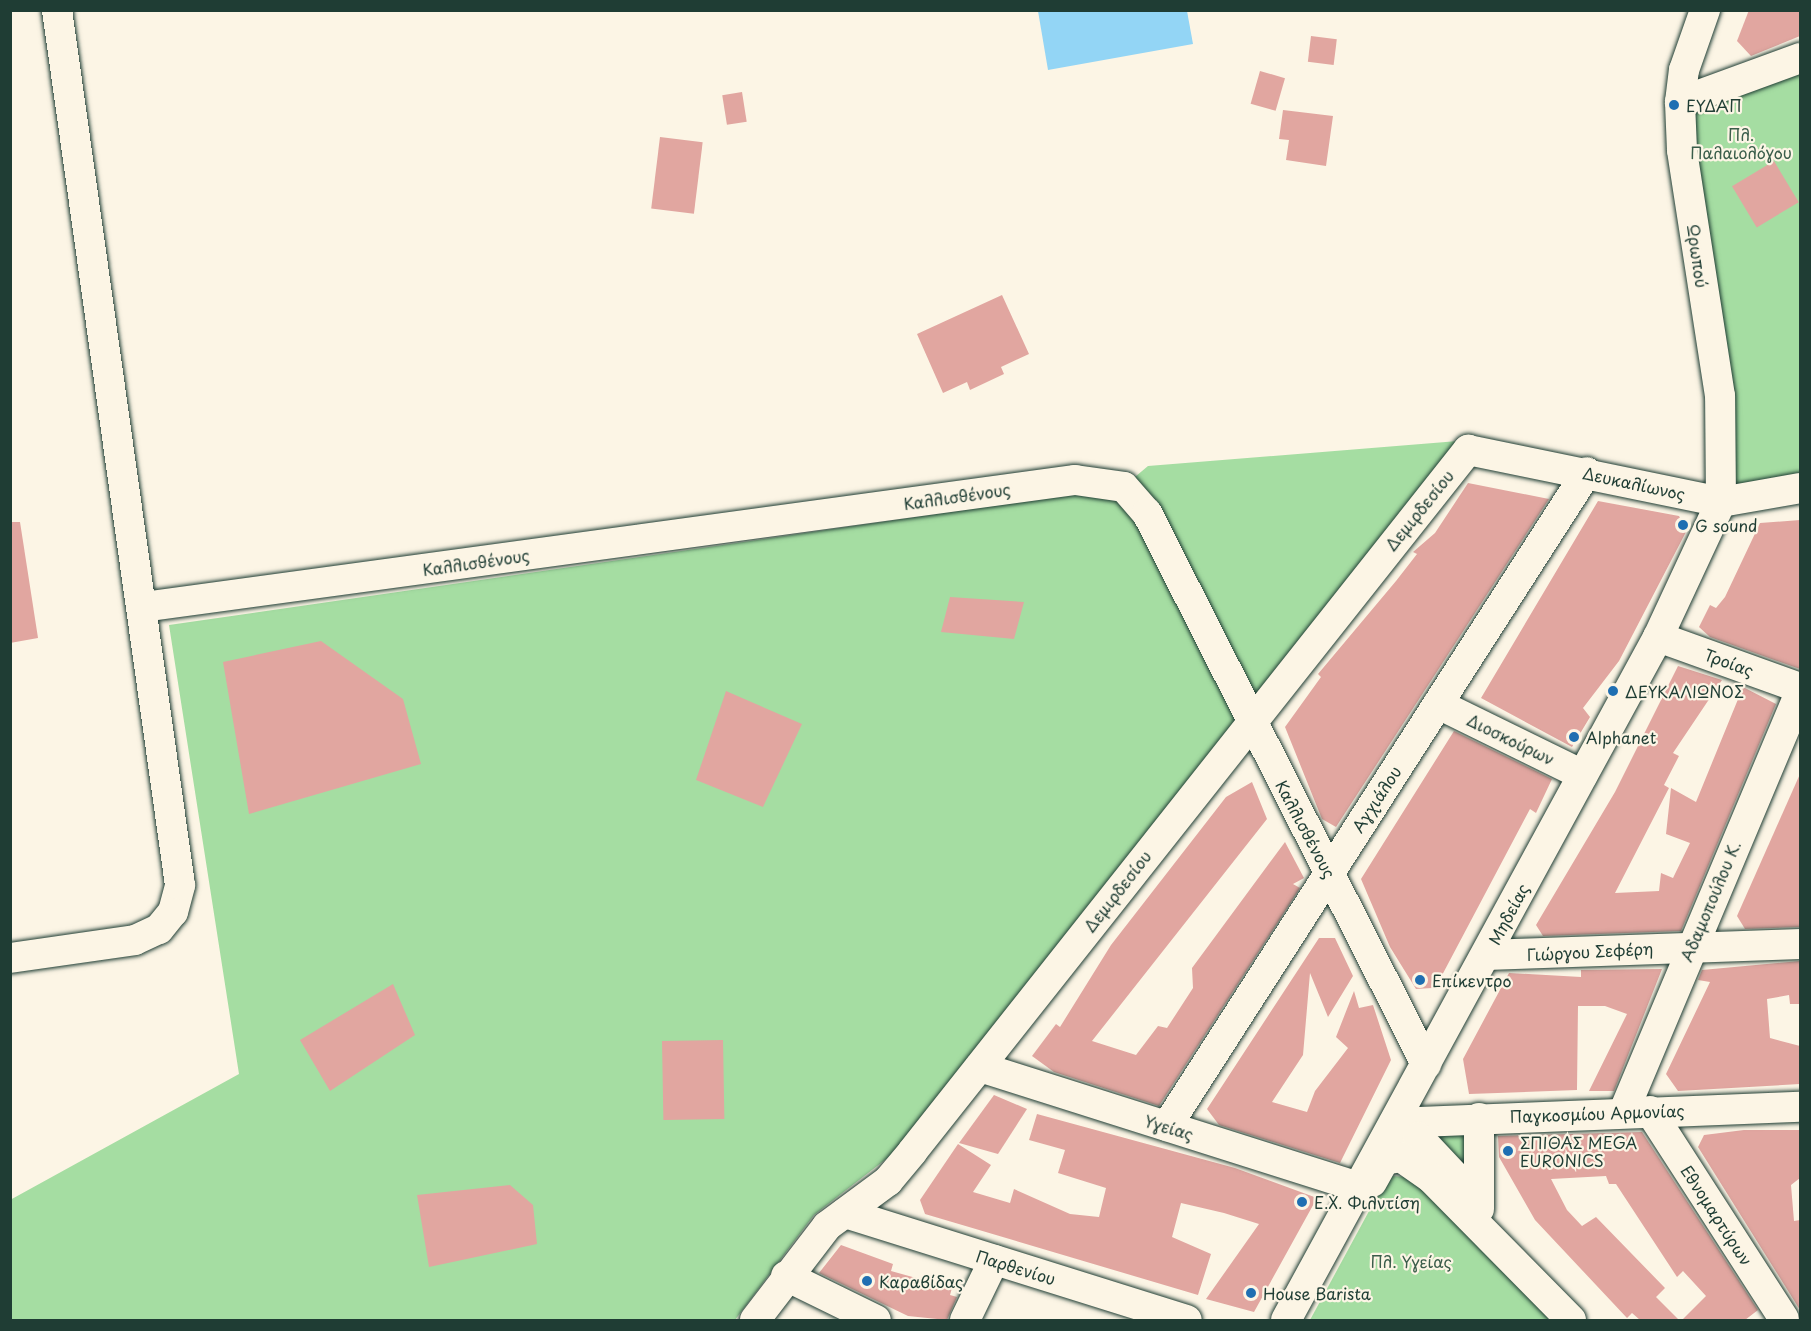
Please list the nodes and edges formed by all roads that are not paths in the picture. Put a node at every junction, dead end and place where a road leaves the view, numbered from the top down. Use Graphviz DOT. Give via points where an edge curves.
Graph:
graph roads {
  1 [pos="57,10"];
  2 [pos="1698,18"];
  3 [pos="1800,58"];
  4 [pos="1680,102"];
  5 [pos="1468,450"];
  6 [pos="1587,472"];
  7 [pos="1800,488"];
  8 [pos="1721,502"];
  9 [pos="143,607"];
  10 [pos="1658,637"];
  11 [pos="1800,690"];
  12 [pos="1438,704"];
  13 [pos="1249,721"];
  14 [pos="1583,775"];
  15 [pos="1328,871"];
  16 [pos="1800,944"];
  17 [pos="1690,946"];
  18 [pos="1486,955"];
  19 [pos="10,958"];
  20 [pos="1426,1064"];
  21 [pos="980,1067"];
  22 [pos="1800,1107"];
  23 [pos="1637,1111"];
  24 [pos="1479,1118"];
  25 [pos="1394,1123"];
  26 [pos="1167,1126"];
  27 [pos="1358,1187"];
  28 [pos="1479,1209"];
  29 [pos="845,1213"];
  30 [pos="994,1260"];
  31 [pos="786,1276"];
  32 [pos="1789,1319"];
  33 [pos="755,1320"];
  34 [pos="876,1320"];
  35 [pos="965,1320"];
  36 [pos="1187,1320"];
  37 [pos="1286,1320"];
  38 [pos="1298,1320"];
  39 [pos="1571,1320"];
  40 [pos="1594,1320"];
  1 -- 9 [label="street"];
  2 -- 4 [label="street, Ωρωπού"];
  3 -- 4 [label="street"];
  4 -- 8 [label="street, Ωρωπού" via="1682,150 1720,396"];
  5 -- 6 [label="street, Δευκαλίωνος"];
  5 -- 13 [label="street, Δεμιρδεσίου"];
  6 -- 8 [label="street, Δευκαλίωνος"];
  6 -- 12 [label="street, Αγχιάλου"];
  7 -- 8 [label="street, Δευκαλίωνος"];
  8 -- 10 [label="street, Μηδείας"];
  9 -- 13 [label="street, Καλλισθένους" via="1064,482 1106,481 1124,487 1147,513"];
  9 -- 19 [label="street" via="180,885 173,912 159,929 135,940"];
  10 -- 11 [label="street, Τροίας"];
  10 -- 14 [label="street, Μηδείας"];
  11 -- 17 [label="street, Αδαμοπούλου Κ."];
  12 -- 14 [label="street, Διοσκούρων"];
  12 -- 15 [label="street, Αγχιάλου"];
  13 -- 15 [label="street, Καλλισθένους"];
  13 -- 21 [label="street, Δεμιρδεσίου"];
  14 -- 18 [label="street, Μηδείας"];
  15 -- 20 [label="street, Καλλισθένους"];
  15 -- 26 [label="street, Αγχιάλου"];
  16 -- 17 [label="street, Γιώργου Σεφέρη"];
  17 -- 18 [label="street, Γιώργου Σεφέρη"];
  17 -- 23 [label="street, Αδαμοπούλου Κ."];
  18 -- 20 [label="street, Μηδείας"];
  20 -- 25 [label="street, Μηδείας"];
  21 -- 26 [label="street, Υγείας"];
  21 -- 29 [label="street, Δεμιρδεσίου" via="888,1181"];
  22 -- 23 [label="street, Παγκοσμίου Αρμονίας"];
  23 -- 24 [label="street, Παγκοσμίου Αρμονίας"];
  23 -- 32 [label="street, Εθνομαρτύρων"];
  24 -- 25 [label="street, Παγκοσμίου Αρμονίας"];
  24 -- 28 [label="street"];
  25 -- 27 [label="street, Μηδείας"];
  25 -- 28 [label="street" via="1406,1146 1456,1198"];
  26 -- 27 [label="street, Υγείας"];
  27 -- 37 [label="street, Μηδείας"];
  28 -- 40 [label="street"];
  29 -- 30 [label="street, Παρθενίου"];
  29 -- 31 [label="street, Δεμιρδεσίου"];
  30 -- 35 [label="street"];
  30 -- 36 [label="street, Παρθενίου"];
  31 -- 33 [label="street, Δεμιρδεσίου"];
  31 -- 34 [label="street"];
  38 -- 39 [label="street" via="1384,1160 1401,1157 1432,1179"];
}
